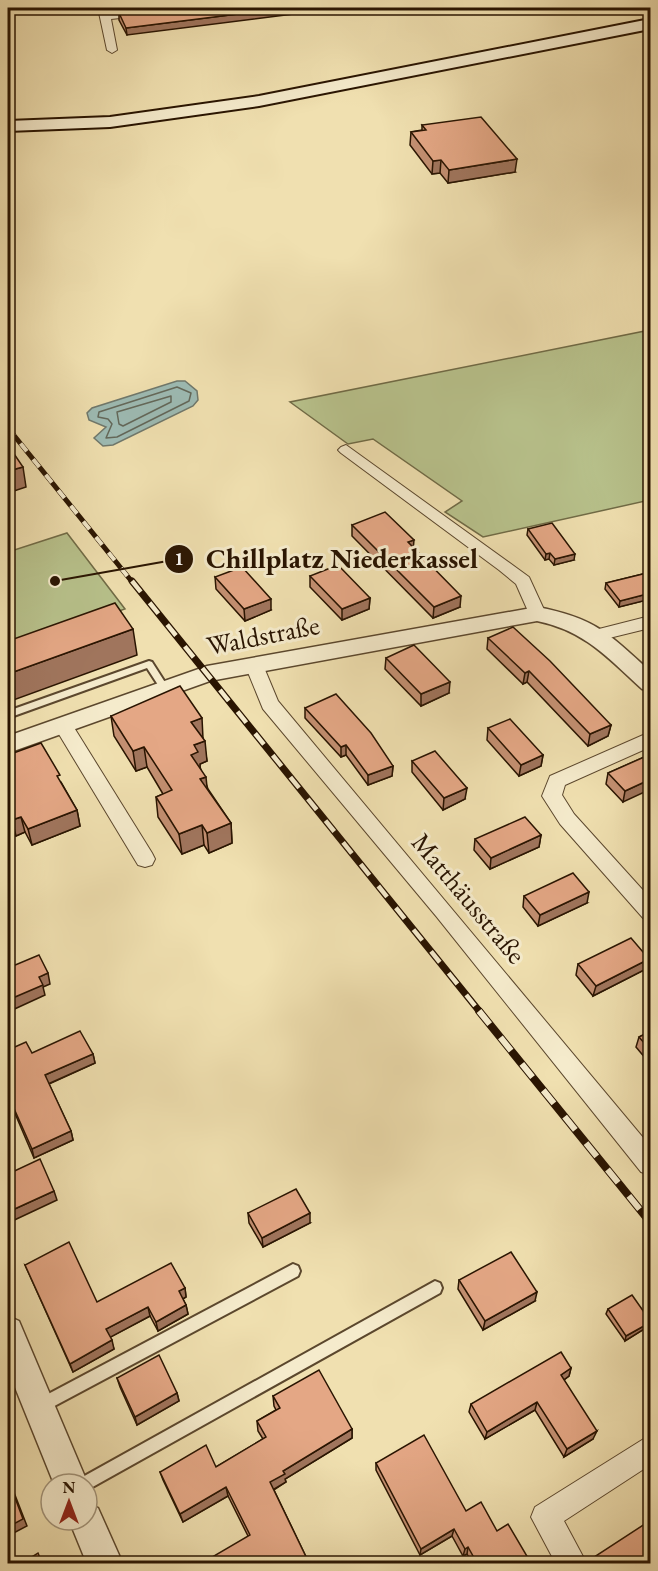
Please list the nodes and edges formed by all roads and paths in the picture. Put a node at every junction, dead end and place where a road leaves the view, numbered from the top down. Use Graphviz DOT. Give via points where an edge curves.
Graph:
graph roads {
  1 [pos="186,8"];
  2 [pos="104,12"];
  3 [pos="651,24"];
  4 [pos="112,50"];
  5 [pos="8,126"];
  6 [pos="346,450"];
  7 [pos="537,614"];
  8 [pos="651,622"];
  9 [pos="597,635"];
  10 [pos="254,664"];
  11 [pos="651,683"];
  12 [pos="165,689"];
  13 [pos="8,714"];
  14 [pos="63,726"];
  15 [pos="651,739"];
  16 [pos="8,745"];
  17 [pos="145,859"];
  18 [pos="651,912"];
  19 [pos="651,1164"];
  20 [pos="293,1270"];
  21 [pos="435,1288"];
  22 [pos="8,1332"];
  23 [pos="39,1407"];
  24 [pos="651,1449"];
  25 [pos="66,1472"];
  26 [pos="99,1476"];
  27 [pos="91,1532"];
  28 [pos="105,1563"];
  29 [pos="573,1563"];
  1 -- 2 [label="street"];
  2 -- 4 [label="street"];
  3 -- 5 [label="main road" via="259,101 110,122"];
  6 -- 7 [label="street" via="523,581"];
  7 -- 9 [label="street" via="568,620"];
  7 -- 10 [label="street, Waldstraße"];
  8 -- 9 [label="street"];
  9 -- 11 [label="street"];
  10 -- 12 [label="street, Waldstraße" via="207,674"];
  10 -- 19 [label="street, Matthäusstraße" via="270,704"];
  12 -- 13 [label="lane" via="149,664"];
  12 -- 14 [label="street, Waldstraße"];
  14 -- 16 [label="street, Waldstraße"];
  14 -- 17 [label="street"];
  15 -- 18 [label="street" via="558,781 552,796 567,819"];
  20 -- 23 [label="lane"];
  21 -- 26 [label="lane"];
  22 -- 23 [label="street"];
  23 -- 25 [label="street"];
  24 -- 29 [label="street" via="545,1517"];
  27 -- 28 [label="street"];
}
